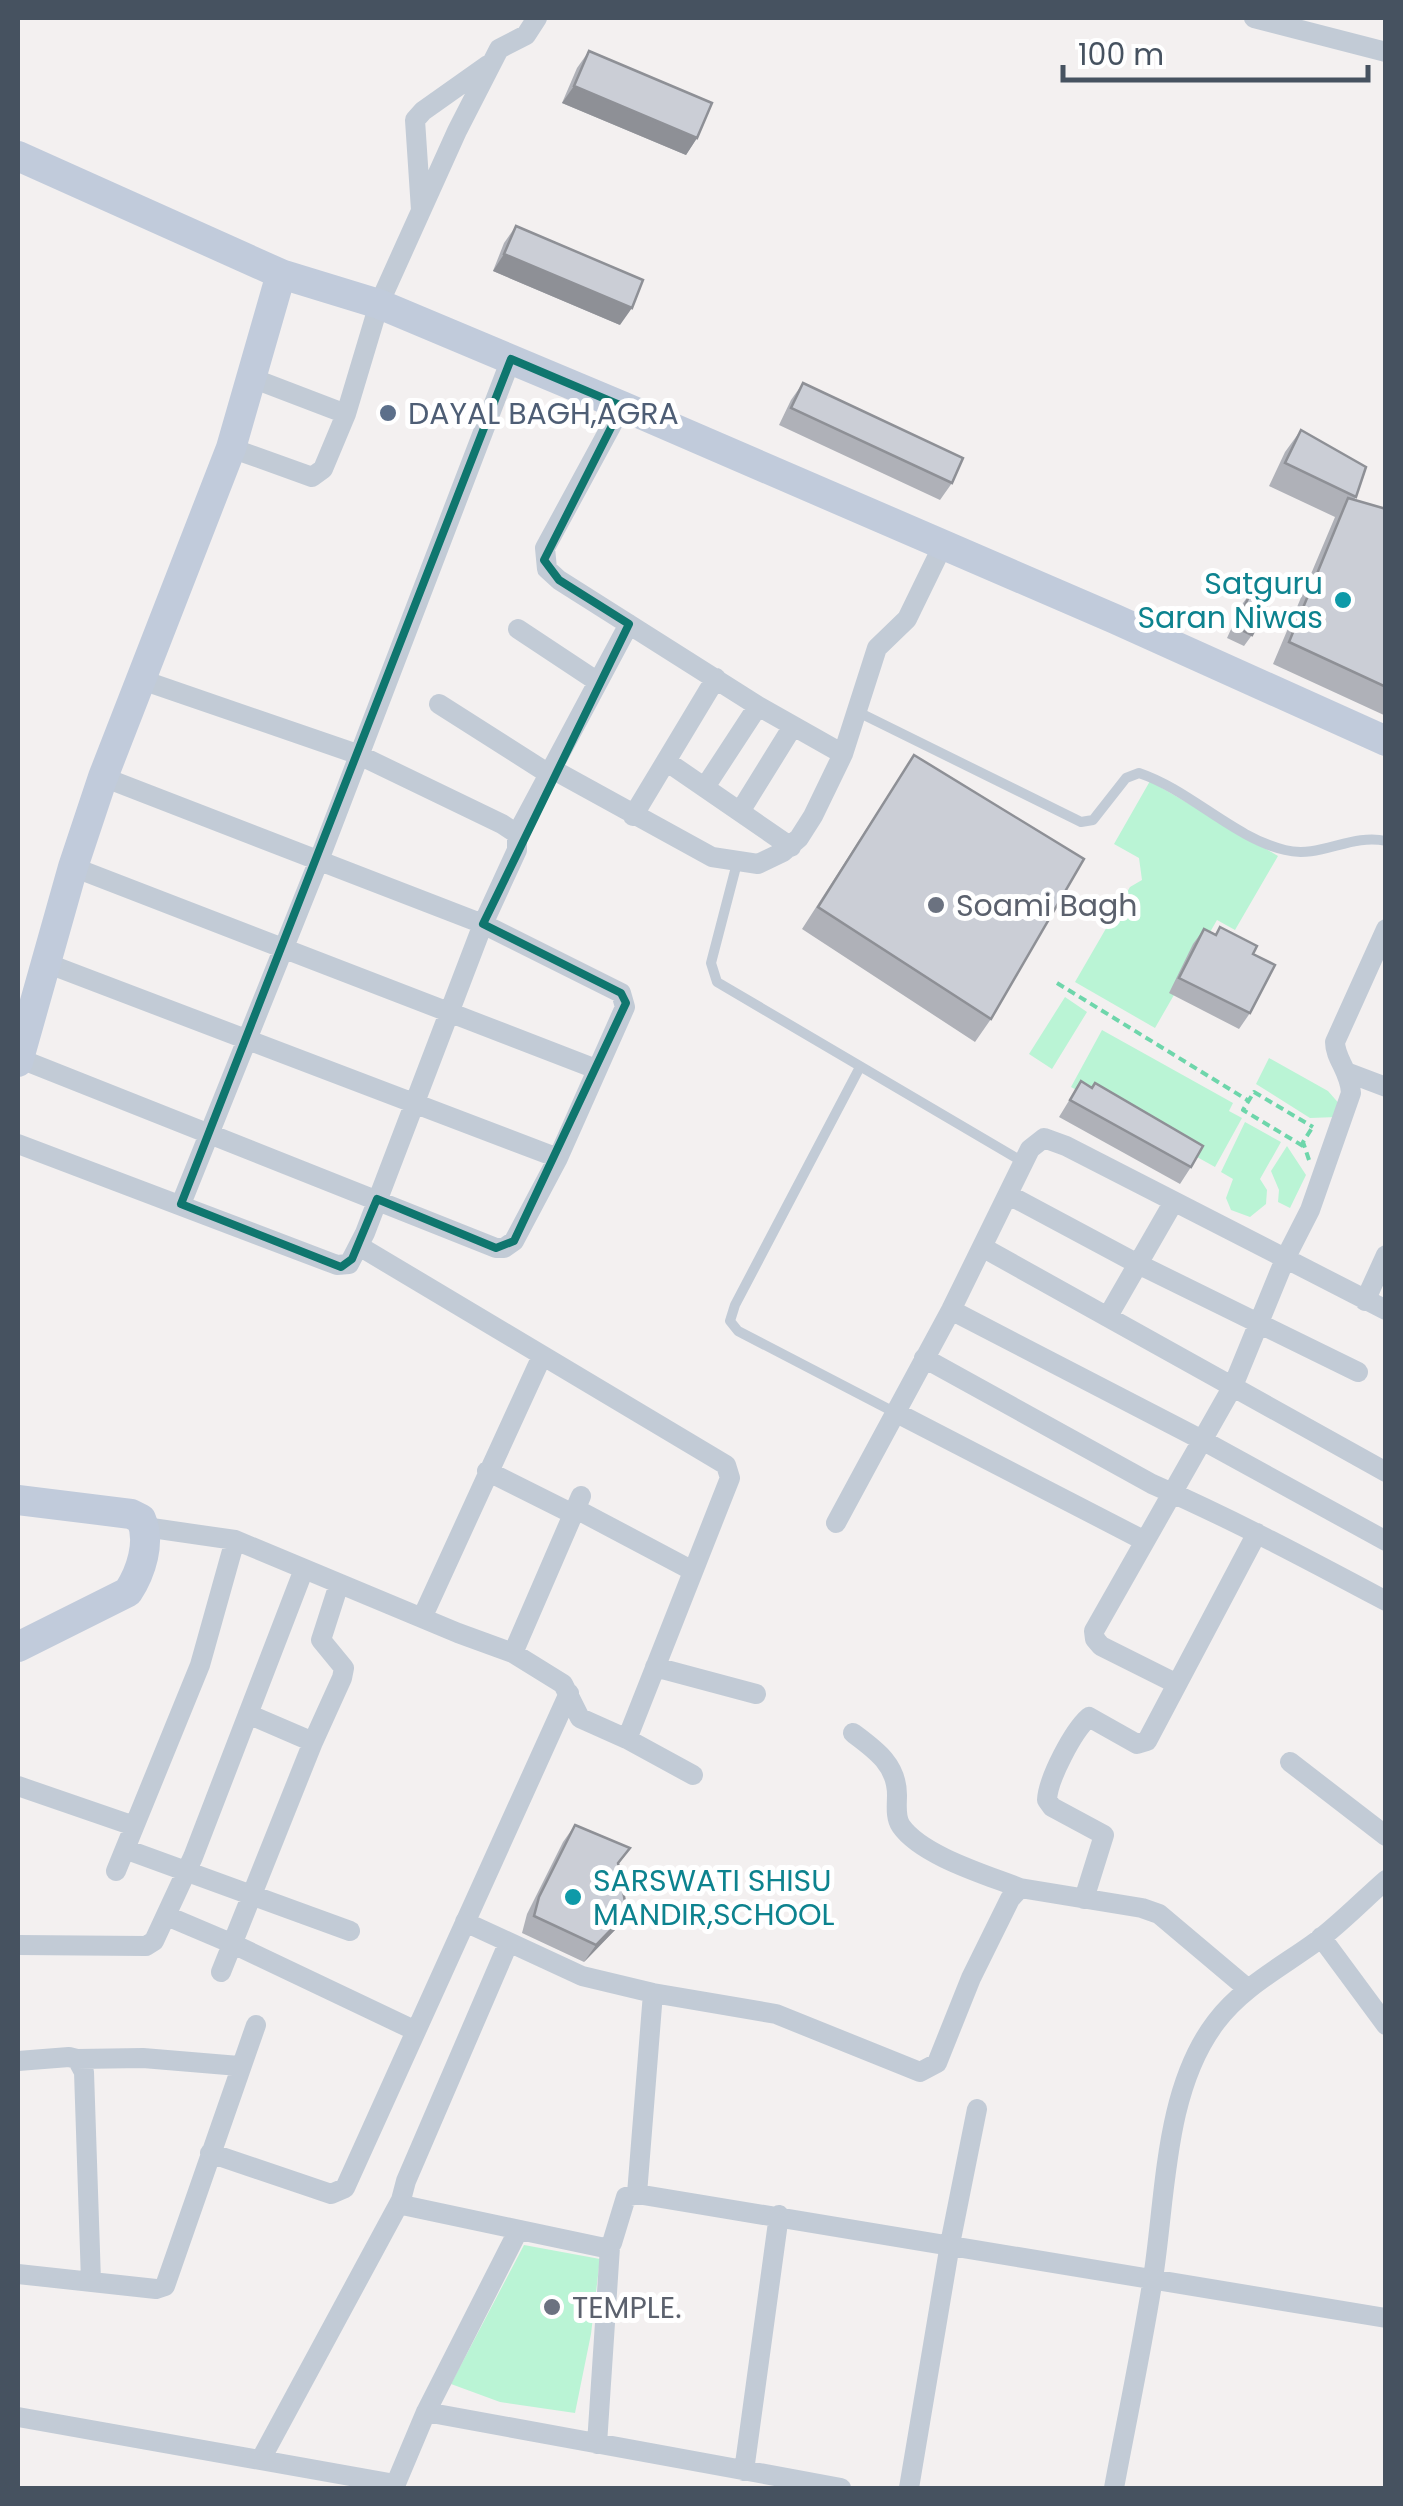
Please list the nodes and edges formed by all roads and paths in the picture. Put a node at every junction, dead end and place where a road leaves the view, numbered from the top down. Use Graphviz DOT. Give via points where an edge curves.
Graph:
graph roads {
  1 [pos="537,18"];
  2 [pos="1254,18"];
  3 [pos="1386,52"];
  4 [pos="492,62"];
  5 [pos="18,156"];
  6 [pos="421,212"];
  7 [pos="281,274"];
  8 [pos="378,304"];
  9 [pos="510,359"];
  10 [pos="252,378"];
  11 [pos="622,406"];
  12 [pos="346,414"];
  13 [pos="231,448"];
  14 [pos="943,545"];
  15 [pos="629,624"];
  16 [pos="518,629"];
  17 [pos="716,678"];
  18 [pos="142,680"];
  19 [pos="598,682"];
  20 [pos="438,704"];
  21 [pos="758,706"];
  22 [pos="858,712"];
  23 [pos="793,726"];
  24 [pos="1386,741"];
  25 [pos="357,754"];
  26 [pos="843,754"];
  27 [pos="666,761"];
  28 [pos="550,771"];
  29 [pos="103,777"];
  30 [pos="705,786"];
  31 [pos="741,810"];
  32 [pos="633,816"];
  33 [pos="517,834"];
  34 [pos="1386,841"];
  35 [pos="791,846"];
  36 [pos="319,860"];
  37 [pos="736,863"];
  38 [pos="73,867"];
  39 [pos="483,924"];
  40 [pos="1386,929"];
  41 [pos="281,948"];
  42 [pos="46,963"];
  43 [pos="1057,983"];
  44 [pos="451,1013"];
  45 [pos="245,1039"];
  46 [pos="18,1060"];
  47 [pos="860,1067"];
  48 [pos="596,1069"];
  49 [pos="1349,1073"];
  50 [pos="1386,1087"];
  51 [pos="1249,1101"];
  52 [pos="414,1102"];
  53 [pos="1314,1127"];
  54 [pos="208,1134"];
  55 [pos="18,1144"];
  56 [pos="1303,1146"];
  57 [pos="558,1158"];
  58 [pos="1024,1163"];
  59 [pos="1009,1195"];
  60 [pos="377,1200"];
  61 [pos="1173,1202"];
  62 [pos="181,1204"];
  63 [pos="359,1246"];
  64 [pos="982,1247"];
  65 [pos="1386,1255"];
  66 [pos="1284,1259"];
  67 [pos="1138,1264"];
  68 [pos="1365,1301"];
  69 [pos="950,1310"];
  70 [pos="1386,1310"];
  71 [pos="1108,1316"];
  72 [pos="1258,1323"];
  73 [pos="542,1356"];
  74 [pos="924,1358"];
  75 [pos="1358,1372"];
  76 [pos="1233,1386"];
  77 [pos="895,1412"];
  78 [pos="1202,1440"];
  79 [pos="487,1471"];
  80 [pos="1386,1472"];
  81 [pos="1174,1491"];
  82 [pos="18,1500"];
  83 [pos="577,1506"];
  84 [pos="836,1523"];
  85 [pos="145,1528"];
  86 [pos="1258,1533"];
  87 [pos="235,1540"];
  88 [pos="1145,1541"];
  89 [pos="1386,1541"];
  90 [pos="304,1569"];
  91 [pos="693,1571"];
  92 [pos="339,1584"];
  93 [pos="1386,1600"];
  94 [pos="422,1618"];
  95 [pos="18,1647"];
  96 [pos="512,1653"];
  97 [pos="655,1667"];
  98 [pos="1177,1684"];
  99 [pos="569,1693"];
  100 [pos="756,1694"];
  101 [pos="248,1714"];
  102 [pos="853,1734"];
  103 [pos="627,1739"];
  104 [pos="313,1742"];
  105 [pos="1290,1762"];
  106 [pos="693,1776"];
  107 [pos="18,1786"];
  108 [pos="134,1826"];
  109 [pos="1386,1836"];
  110 [pos="125,1848"];
  111 [pos="116,1871"];
  112 [pos="186,1871"];
  113 [pos="1386,1880"];
  114 [pos="1020,1888"];
  115 [pos="251,1894"];
  116 [pos="1084,1899"];
  117 [pos="167,1916"];
  118 [pos="465,1922"];
  119 [pos="350,1931"];
  120 [pos="1321,1938"];
  121 [pos="233,1944"];
  122 [pos="508,1944"];
  123 [pos="18,1945"];
  124 [pos="221,1972"];
  125 [pos="1248,1989"];
  126 [pos="653,1993"];
  127 [pos="1386,2025"];
  128 [pos="256,2026"];
  129 [pos="416,2032"];
  130 [pos="77,2059"];
  131 [pos="18,2061"];
  132 [pos="239,2066"];
  133 [pos="976,2110"];
  134 [pos="210,2153"];
  135 [pos="638,2194"];
  136 [pos="401,2200"];
  137 [pos="779,2216"];
  138 [pos="518,2231"];
  139 [pos="950,2244"];
  140 [pos="610,2247"];
  141 [pos="18,2274"];
  142 [pos="1153,2280"];
  143 [pos="91,2281"];
  144 [pos="1386,2318"];
  145 [pos="426,2412"];
  146 [pos="18,2417"];
  147 [pos="597,2444"];
  148 [pos="261,2459"];
  149 [pos="744,2471"];
  150 [pos="394,2486"];
  151 [pos="841,2488"];
  152 [pos="910,2488"];
  153 [pos="1114,2488"];
  1 -- 4 [label="street" via="526,36 501,46"];
  2 -- 3 [label="street"];
  4 -- 6 [label="street"];
  4 -- 6 [label="street" via="416,120"];
  5 -- 7 [label="street"];
  6 -- 8 [label="street"];
  7 -- 8 [label="street"];
  7 -- 10 [label="street"];
  8 -- 9 [label="street"];
  8 -- 12 [label="street"];
  9 -- 11 [label="street"];
  9 -- 25 [label="street"];
  10 -- 12 [label="street"];
  10 -- 13 [label="street"];
  11 -- 14 [label="street"];
  11 -- 15 [label="street" via="544,560 559,580"];
  12 -- 13 [label="street" via="312,477"];
  13 -- 18 [label="street"];
  14 -- 22 [label="street" via="906,619 877,648"];
  14 -- 24 [label="street"];
  15 -- 17 [label="street"];
  15 -- 19 [label="street"];
  16 -- 19 [label="street"];
  17 -- 21 [label="street"];
  17 -- 27 [label="street"];
  18 -- 25 [label="street"];
  18 -- 29 [label="street"];
  19 -- 28 [label="street"];
  20 -- 28 [label="street"];
  21 -- 23 [label="street"];
  21 -- 30 [label="street"];
  22 -- 26 [label="street"];
  22 -- 34 [label="lane" via="1082,822 1093,820 1126,778 1139,773 1289,851"];
  23 -- 26 [label="street"];
  23 -- 31 [label="street"];
  25 -- 33 [label="street"];
  25 -- 36 [label="street"];
  26 -- 35 [label="street"];
  27 -- 30 [label="street"];
  27 -- 32 [label="street"];
  28 -- 32 [label="street"];
  28 -- 33 [label="street"];
  29 -- 36 [label="street"];
  29 -- 38 [label="street"];
  30 -- 31 [label="street"];
  31 -- 35 [label="street"];
  32 -- 37 [label="street" via="712,858"];
  33 -- 39 [label="street"];
  35 -- 37 [label="street" via="758,864"];
  36 -- 39 [label="street"];
  36 -- 41 [label="street"];
  37 -- 47 [label="lane" via="713,977"];
  38 -- 41 [label="street"];
  38 -- 42 [label="street"];
  39 -- 44 [label="street"];
  39 -- 48 [label="street" via="624,996"];
  40 -- 49 [label="street" via="1336,1042"];
  41 -- 44 [label="street"];
  41 -- 45 [label="street"];
  42 -- 45 [label="street"];
  42 -- 46 [label="street"];
  43 -- 51 [label="path"];
  44 -- 48 [label="street"];
  44 -- 52 [label="street"];
  45 -- 52 [label="street"];
  45 -- 54 [label="street"];
  46 -- 54 [label="street"];
  47 -- 58 [label="lane"];
  47 -- 77 [label="lane" via="730,1321"];
  48 -- 57 [label="street"];
  49 -- 50 [label="street"];
  49 -- 66 [label="street" via="1349,1106"];
  51 -- 53 [label="path" via="1254,1092"];
  51 -- 56 [label="path" via="1244,1110"];
  52 -- 57 [label="street"];
  52 -- 60 [label="street"];
  54 -- 60 [label="street"];
  54 -- 62 [label="street"];
  55 -- 62 [label="street"];
  57 -- 60 [label="street" via="504,1248"];
  58 -- 59 [label="street"];
  58 -- 61 [label="street" via="1034,1144 1052,1140"];
  59 -- 64 [label="street"];
  59 -- 67 [label="street"];
  60 -- 63 [label="street"];
  61 -- 66 [label="street"];
  61 -- 67 [label="street"];
  62 -- 63 [label="street" via="341,1266 350,1264"];
  63 -- 73 [label="street"];
  64 -- 69 [label="street"];
  64 -- 71 [label="street"];
  65 -- 68 [label="street"];
  66 -- 68 [label="street"];
  66 -- 72 [label="street"];
  67 -- 71 [label="street"];
  67 -- 72 [label="street"];
  68 -- 70 [label="street"];
  69 -- 74 [label="street"];
  69 -- 78 [label="street"];
  71 -- 76 [label="street"];
  72 -- 75 [label="street"];
  72 -- 76 [label="street"];
  73 -- 79 [label="street"];
  73 -- 91 [label="street" via="726,1465 730,1478"];
  74 -- 77 [label="street"];
  74 -- 81 [label="street"];
  76 -- 78 [label="street"];
  76 -- 80 [label="street"];
  77 -- 84 [label="street"];
  77 -- 88 [label="street"];
  78 -- 81 [label="street"];
  78 -- 89 [label="street"];
  79 -- 83 [label="street"];
  79 -- 94 [label="street"];
  81 -- 86 [label="street"];
  81 -- 88 [label="street"];
  82 -- 85 [label="street" via="130,1514"];
  83 -- 91 [label="street"];
  83 -- 96 [label="street"];
  85 -- 87 [label="street"];
  85 -- 95 [label="street" via="128,1592"];
  86 -- 93 [label="street"];
  86 -- 98 [label="street"];
  87 -- 90 [label="street"];
  87 -- 108 [label="street" via="200,1664"];
  88 -- 98 [label="street" via="1094,1635 1101,1646"];
  90 -- 92 [label="street"];
  90 -- 101 [label="street"];
  91 -- 97 [label="street"];
  92 -- 94 [label="street"];
  92 -- 104 [label="street" via="321,1640 343,1673"];
  94 -- 96 [label="street"];
  96 -- 99 [label="street"];
  97 -- 100 [label="street"];
  97 -- 103 [label="street"];
  98 -- 116 [label="street" via="1144,1744 1086,1718 1048,1789 1052,1807 1104,1835"];
  99 -- 103 [label="street" via="580,1718"];
  99 -- 118 [label="street"];
  101 -- 104 [label="street"];
  101 -- 112 [label="street"];
  102 -- 114 [label="street" via="894,1771 903,1828 946,1859"];
  103 -- 106 [label="street"];
  104 -- 115 [label="street"];
  105 -- 109 [label="street"];
  107 -- 108 [label="street"];
  108 -- 110 [label="street"];
  110 -- 111 [label="street"];
  110 -- 112 [label="street"];
  112 -- 115 [label="street"];
  112 -- 117 [label="street"];
  113 -- 120 [label="street"];
  114 -- 116 [label="street"];
  114 -- 126 [label="street" via="970,1978 942,2053 926,2072 776,2014"];
  115 -- 119 [label="street"];
  115 -- 121 [label="street"];
  116 -- 125 [label="street" via="1158,1914"];
  117 -- 121 [label="street"];
  117 -- 123 [label="street" via="146,1946"];
  118 -- 122 [label="street"];
  118 -- 129 [label="street"];
  120 -- 125 [label="street"];
  120 -- 127 [label="street"];
  121 -- 124 [label="street"];
  121 -- 129 [label="street"];
  122 -- 126 [label="street" via="582,1976"];
  122 -- 136 [label="street"];
  125 -- 142 [label="street" via="1217,2020 1186,2072"];
  126 -- 135 [label="street"];
  128 -- 132 [label="street"];
  129 -- 134 [label="street" via="341,2192"];
  130 -- 131 [label="street"];
  130 -- 132 [label="street"];
  130 -- 143 [label="street" via="84,2072"];
  132 -- 134 [label="street"];
  133 -- 139 [label="street"];
  134 -- 143 [label="street" via="165,2286"];
  135 -- 137 [label="street"];
  135 -- 140 [label="street" via="626,2197"];
  136 -- 138 [label="street" via="414,2209"];
  136 -- 148 [label="street"];
  137 -- 139 [label="street"];
  137 -- 149 [label="street"];
  138 -- 140 [label="street"];
  138 -- 145 [label="street"];
  139 -- 142 [label="street"];
  139 -- 152 [label="street"];
  140 -- 147 [label="street"];
  141 -- 143 [label="street"];
  142 -- 144 [label="street"];
  142 -- 153 [label="street"];
  145 -- 147 [label="street"];
  145 -- 150 [label="street"];
  146 -- 148 [label="street"];
  147 -- 149 [label="street"];
  148 -- 150 [label="street"];
  149 -- 151 [label="street"];
}
